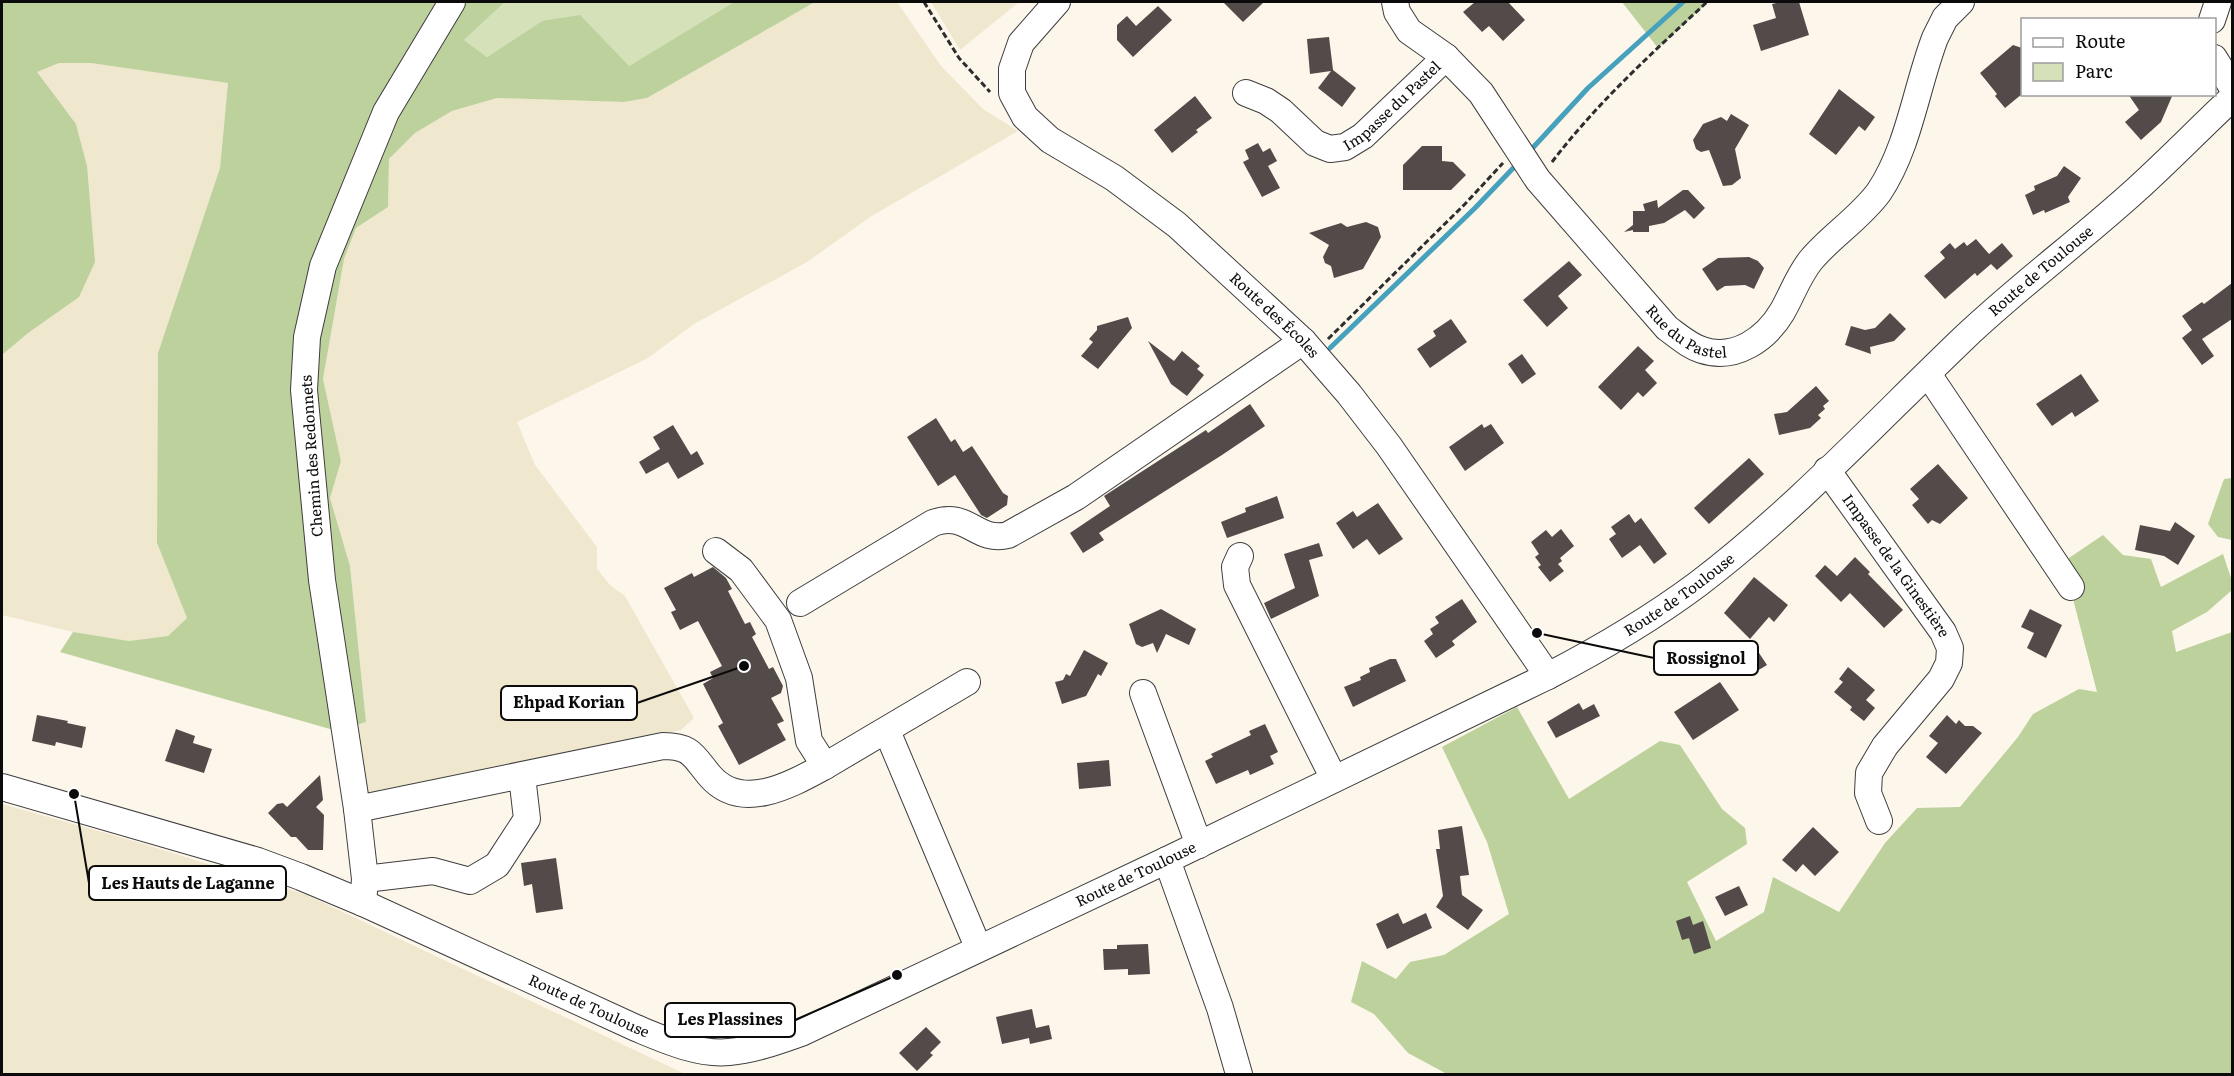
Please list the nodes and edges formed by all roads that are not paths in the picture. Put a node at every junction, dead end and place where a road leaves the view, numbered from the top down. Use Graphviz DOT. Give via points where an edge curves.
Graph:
graph roads {
  1 [pos="452,2"];
  2 [pos="1057,2"];
  3 [pos="1395,2"];
  4 [pos="1961,2"];
  5 [pos="2218,2"];
  6 [pos="2213,18"];
  7 [pos="1446,57"];
  8 [pos="2216,61"];
  9 [pos="2232,87"];
  10 [pos="1246,93"];
  11 [pos="2232,98"];
  12 [pos="2232,124"];
  13 [pos="2137,189"];
  14 [pos="1309,347"];
  15 [pos="1928,374"];
  16 [pos="1827,470"];
  17 [pos="716,551"];
  18 [pos="1240,556"];
  19 [pos="2070,587"];
  20 [pos="800,603"];
  21 [pos="1548,676"];
  22 [pos="967,682"];
  23 [pos="1143,693"];
  24 [pos="887,731"];
  25 [pos="825,766"];
  26 [pos="522,776"];
  27 [pos="1334,779"];
  28 [pos="2,787"];
  29 [pos="357,809"];
  30 [pos="1879,821"];
  31 [pos="1198,844"];
  32 [pos="1167,860"];
  33 [pos="364,891"];
  34 [pos="978,947"];
  35 [pos="1239,1074"];
  1 -- 29 [label="street, Chemin des Redonnets" via="386,112 322,266 307,337 304,390 322,580"];
  2 -- 14 [label="street, Route des Écoles" via="1021,43 1012,69 1012,93 1025,117 1050,140 1114,178 1162,213"];
  3 -- 7 [label="street, Rue du Pastel" via="1409,31"];
  4 -- 7 [label="street, Rue du Pastel" via="1945,18 1935,38 1904,138 1892,170 1877,194 1811,260 1764,336 1725,353 1703,351 1667,328 1524,161 1481,93"];
  5 -- 6 [label="street"];
  7 -- 10 [label="street, Impasse du Pastel" via="1362,136 1345,147 1330,149 1315,143 1281,111"];
  8 -- 9 [label="street"];
  11 -- 13 [label="street, Route de Toulouse"];
  12 -- 13 [label="street, Route de Toulouse"];
  13 -- 15 [label="street, Route de Toulouse" via="2008,298"];
  14 -- 20 [label="street" via="1008,535 996,538 946,518"];
  14 -- 21 [label="street, Route des Écoles" via="1389,446"];
  15 -- 16 [label="street, Route de Toulouse"];
  15 -- 19 [label="street"];
  16 -- 21 [label="street, Route de Toulouse" via="1698,584 1598,650"];
  16 -- 30 [label="street, Impasse de la Ginestière" via="1950,648 1949,663 1941,679 1885,746 1869,773 1868,793"];
  17 -- 25 [label="street" via="741,570 778,620 799,678 809,741"];
  18 -- 27 [label="street" via="1235,567 1237,585"];
  21 -- 27 [label="street, Route de Toulouse"];
  22 -- 24 [label="street"];
  23 -- 31 [label="street"];
  24 -- 25 [label="street"];
  24 -- 34 [label="street"];
  25 -- 26 [label="street" via="788,786 759,794 724,787 695,755 680,746 663,746"];
  26 -- 29 [label="street"];
  26 -- 33 [label="street" via="527,819 497,865 470,881 433,871 408,872"];
  27 -- 31 [label="street, Route de Toulouse"];
  28 -- 33 [label="street, Route de Toulouse"];
  29 -- 33 [label="street, Chemin des Redonnets"];
  31 -- 32 [label="street, Route de Toulouse"];
  32 -- 34 [label="street, Route de Toulouse"];
  32 -- 35 [label="street" via="1221,1008"];
  33 -- 34 [label="street, Route de Toulouse" via="636,1029 705,1051 728,1052 760,1046 801,1033"];
}
